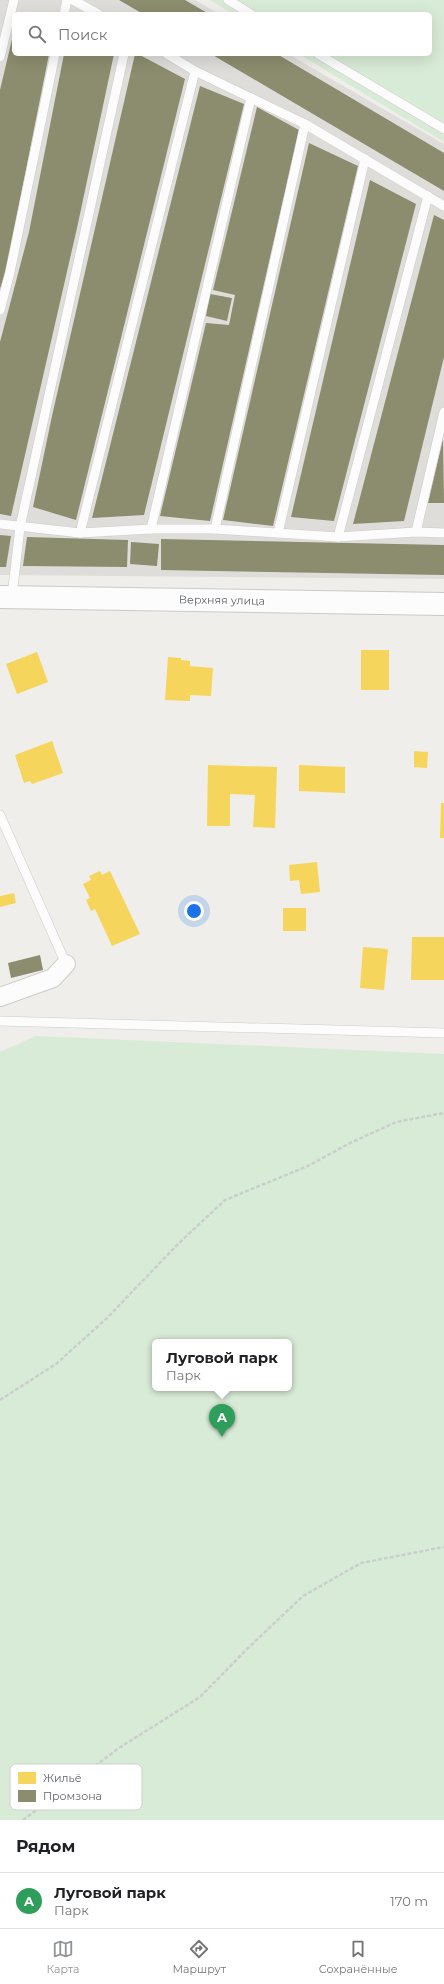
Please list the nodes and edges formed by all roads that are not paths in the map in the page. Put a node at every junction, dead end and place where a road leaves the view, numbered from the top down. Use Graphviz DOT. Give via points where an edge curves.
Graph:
graph roads {
  1 [pos="14,0"];
  2 [pos="66,0"];
  3 [pos="73,0"];
  4 [pos="228,0"];
  5 [pos="64,12"];
  6 [pos="94,12"];
  7 [pos="248,12"];
  8 [pos="55,56"];
  9 [pos="124,56"];
  10 [pos="170,56"];
  11 [pos="321,56"];
  12 [pos="0,57"];
  13 [pos="195,71"];
  14 [pos="251,98"];
  15 [pos="305,124"];
  16 [pos="444,129"];
  17 [pos="365,159"];
  18 [pos="428,196"];
  19 [pos="444,206"];
  20 [pos="0,310"];
  21 [pos="444,412"];
  22 [pos="0,524"];
  23 [pos="20,527"];
  24 [pos="151,529"];
  25 [pos="215,530"];
  26 [pos="416,532"];
  27 [pos="80,533"];
  28 [pos="278,533"];
  29 [pos="444,533"];
  30 [pos="338,537"];
  31 [pos="6,596"];
  32 [pos="444,604"];
  33 [pos="0,815"];
  34 [pos="66,964"];
  35 [pos="0,997"];
  36 [pos="0,1021"];
  37 [pos="444,1033"];
  1 -- 12 [label="lane"];
  2 -- 5 [label="lane"];
  3 -- 6 [label="lane"];
  4 -- 7 [label="lane"];
  8 -- 20 [label="lane"];
  9 -- 23 [label="lane"];
  10 -- 13 [label="lane"];
  11 -- 16 [label="lane"];
  13 -- 14 [label="lane"];
  13 -- 27 [label="lane"];
  14 -- 15 [label="lane"];
  14 -- 24 [label="lane"];
  15 -- 17 [label="lane"];
  15 -- 25 [label="lane"];
  17 -- 18 [label="lane"];
  17 -- 28 [label="lane"];
  18 -- 19 [label="lane"];
  18 -- 30 [label="lane"];
  21 -- 26 [label="lane"];
  22 -- 23 [label="lane"];
  23 -- 27 [label="lane"];
  23 -- 31 [label="lane"];
  24 -- 25 [label="lane"];
  24 -- 27 [label="lane"];
  25 -- 28 [label="lane"];
  26 -- 29 [label="lane"];
  26 -- 30 [label="lane"];
  28 -- 30 [label="lane"];
  31 -- 32 [label="street, Верхняя улица"];
  33 -- 34 [label="lane"];
  34 -- 35 [label="street" via="53,978"];
  36 -- 37 [label="lane"];
}
